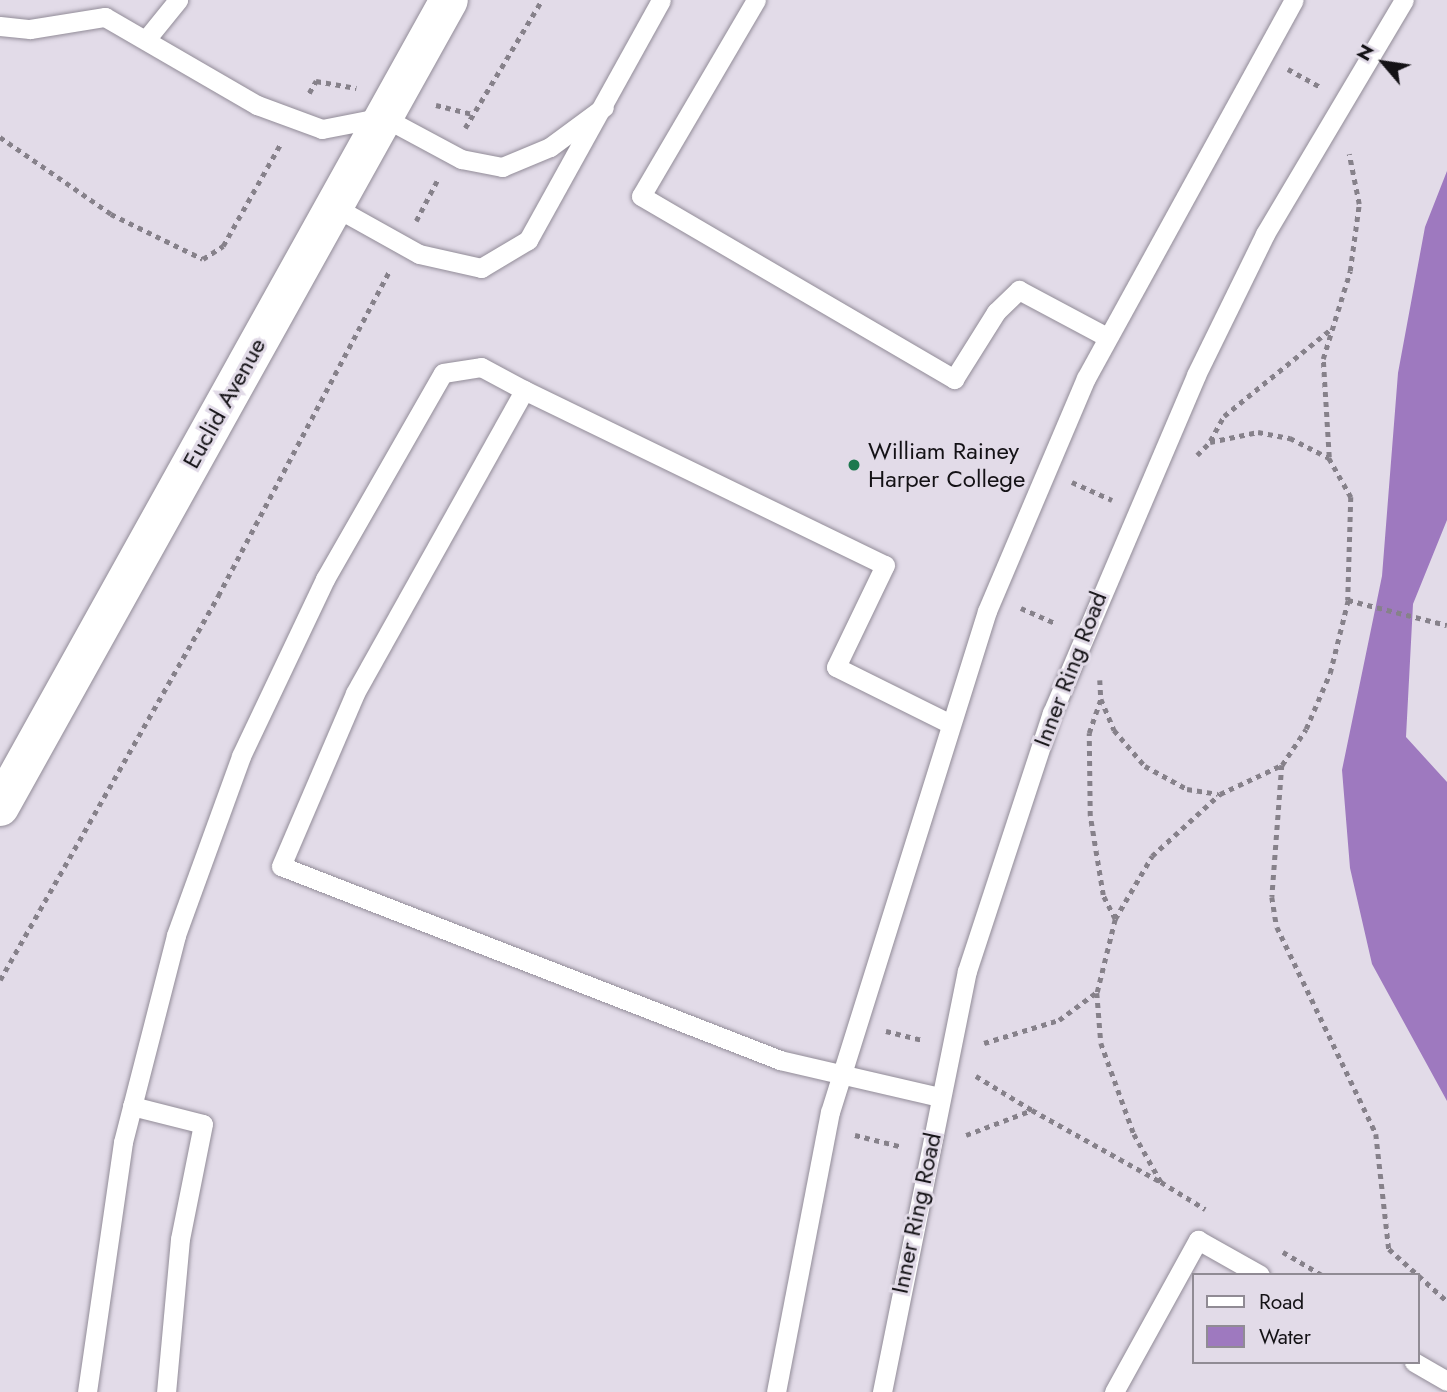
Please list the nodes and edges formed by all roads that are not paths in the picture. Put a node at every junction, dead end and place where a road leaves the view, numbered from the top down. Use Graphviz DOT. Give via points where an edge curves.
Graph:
graph roads {
  1 [pos="178,0"];
  2 [pos="449,0"];
  3 [pos="662,0"];
  4 [pos="756,0"];
  5 [pos="1294,0"];
  6 [pos="1404,0"];
  7 [pos="0,26"];
  8 [pos="148,37"];
  9 [pos="604,107"];
  10 [pos="383,117"];
  11 [pos="333,206"];
  12 [pos="1107,337"];
  13 [pos="524,390"];
  14 [pos="951,724"];
  15 [pos="0,807"];
  16 [pos="840,1074"];
  17 [pos="940,1097"];
  18 [pos="132,1106"];
  19 [pos="1257,1273"];
  20 [pos="1417,1364"];
  21 [pos="1447,1381"];
  22 [pos="88,1392"];
  23 [pos="166,1392"];
  24 [pos="776,1392"];
  25 [pos="882,1392"];
  26 [pos="1114,1392"];
  1 -- 8 [label="lane"];
  2 -- 10 [label="main road, Euclid Avenue"];
  3 -- 9 [label="lane"];
  4 -- 12 [label="lane" via="640,196 954,379 996,312 1019,290"];
  5 -- 12 [label="lane"];
  6 -- 17 [label="lane, Inner Ring Road" via="1259,246 1081,635 1007,838"];
  7 -- 8 [label="lane" via="30,29 105,17"];
  8 -- 10 [label="lane" via="257,105 322,129"];
  9 -- 10 [label="lane" via="550,148 502,167 461,159"];
  9 -- 11 [label="lane" via="528,240 481,268 419,254"];
  10 -- 11 [label="main road, Euclid Avenue"];
  11 -- 15 [label="main road, Euclid Avenue"];
  12 -- 14 [label="lane" via="992,599"];
  13 -- 14 [label="lane" via="885,565 836,667"];
  13 -- 16 [label="lane" via="355,693 281,866 780,1060"];
  13 -- 18 [label="lane" via="481,367 458,366 443,373 325,579 241,756 176,934"];
  14 -- 16 [label="lane"];
  16 -- 17 [label="lane"];
  16 -- 24 [label="lane"];
  17 -- 25 [label="lane, Inner Ring Road"];
  18 -- 22 [label="lane"];
  18 -- 23 [label="lane" via="202,1124 180,1239"];
  19 -- 26 [label="lane" via="1199,1240"];
  20 -- 21 [label="lane"];
}
